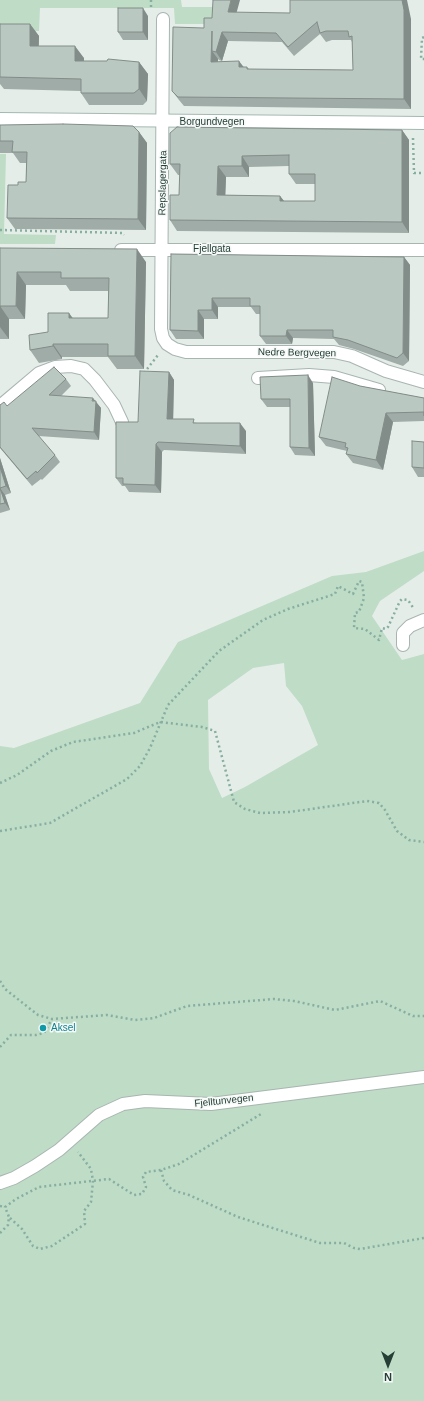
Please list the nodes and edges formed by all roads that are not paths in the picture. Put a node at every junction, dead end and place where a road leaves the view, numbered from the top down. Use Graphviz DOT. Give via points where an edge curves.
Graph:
graph roads {
  1 [pos="163,20"];
  2 [pos="0,118"];
  3 [pos="164,121"];
  4 [pos="424,123"];
  5 [pos="162,249"];
  6 [pos="109,250"];
  7 [pos="424,250"];
  8 [pos="167,344"];
  9 [pos="258,378"];
  10 [pos="424,382"];
  11 [pos="391,392"];
  12 [pos="0,406"];
  13 [pos="122,422"];
  14 [pos="423,620"];
  15 [pos="403,645"];
  16 [pos="424,1077"];
  17 [pos="0,1183"];
  1 -- 3 [label="street, Repslagergata"];
  2 -- 3 [label="street, Borgundvegen"];
  3 -- 4 [label="street, Borgundvegen"];
  3 -- 5 [label="street, Repslagergata"];
  5 -- 6 [label="street, Fjellgata"];
  5 -- 7 [label="street, Fjellgata"];
  5 -- 8 [label="street, Repslagergata" via="161,329"];
  8 -- 10 [label="street, Nedre Bergvegen" via="186,352 334,352"];
  9 -- 11 [label="street" via="309,375 334,377"];
  12 -- 13 [label="street" via="39,373 55,367 71,366 84,369 95,380 114,405"];
  14 -- 15 [label="street" via="404,632"];
  16 -- 17 [label="street, Fjelltunvegen" via="211,1104 145,1100 132,1102 99,1115 59,1150 14,1178"];
}
